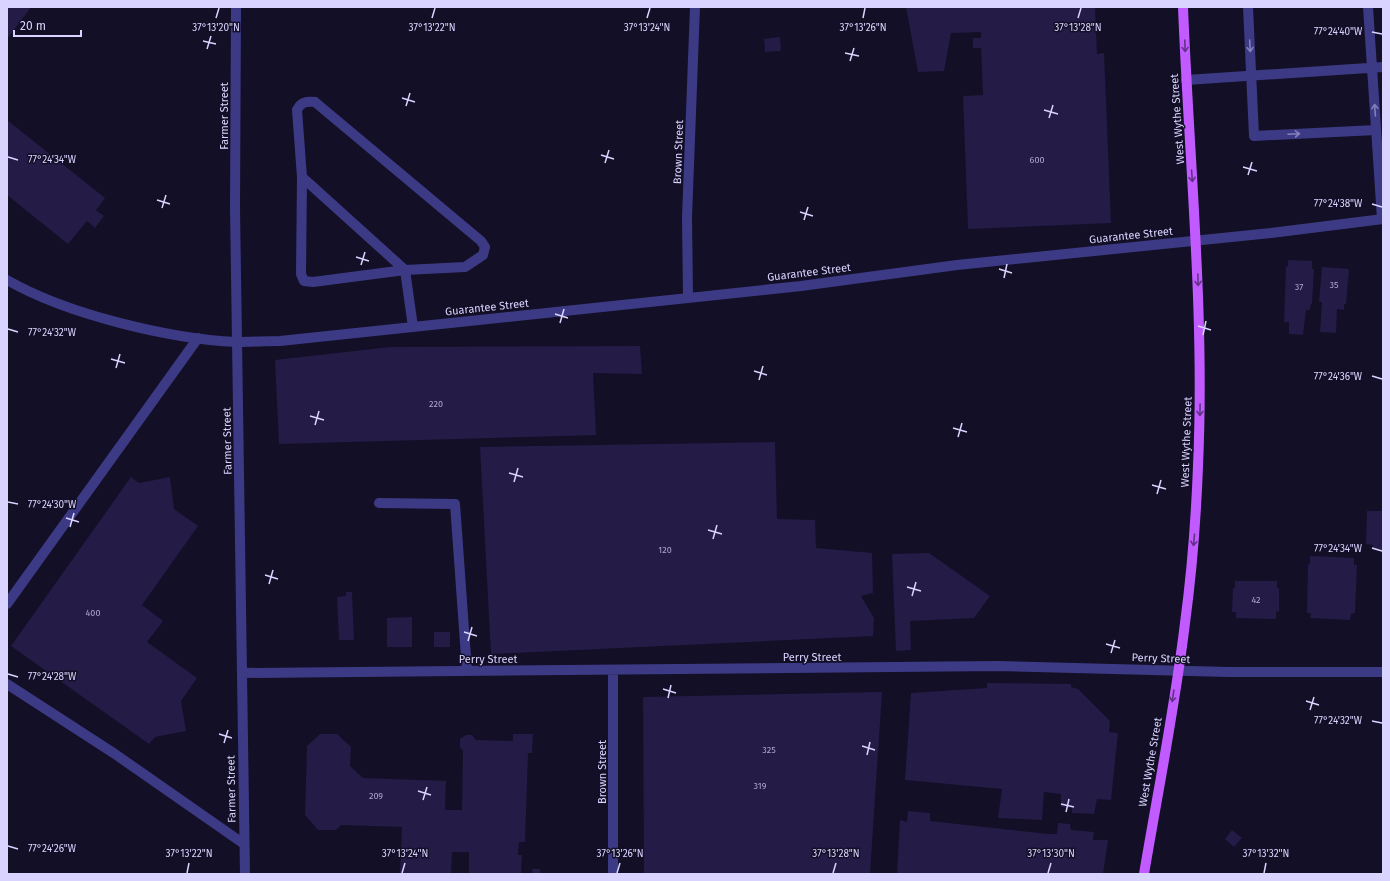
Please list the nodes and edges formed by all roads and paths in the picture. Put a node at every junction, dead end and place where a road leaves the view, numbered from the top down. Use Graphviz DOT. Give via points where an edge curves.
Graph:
graph roads {
  1 [pos="236,7"];
  2 [pos="695,7"];
  3 [pos="1183,7"];
  4 [pos="1248,7"];
  5 [pos="1368,7"];
  6 [pos="1383,67"];
  7 [pos="1372,68"];
  8 [pos="1251,76"];
  9 [pos="1186,80"];
  10 [pos="1376,130"];
  11 [pos="302,177"];
  12 [pos="1382,219"];
  13 [pos="1197,241"];
  14 [pos="405,270"];
  15 [pos="7,280"];
  16 [pos="688,297"];
  17 [pos="413,327"];
  18 [pos="198,338"];
  19 [pos="237,342"];
  20 [pos="379,503"];
  21 [pos="7,604"];
  22 [pos="613,670"];
  23 [pos="467,671"];
  24 [pos="1178,671"];
  25 [pos="1383,672"];
  26 [pos="242,673"];
  27 [pos="8,685"];
  28 [pos="244,844"];
  29 [pos="244,874"];
  30 [pos="613,874"];
  31 [pos="1144,874"];
  1 -- 19 [label="street, Farmer Street"];
  2 -- 16 [label="street, Brown Street" via="687,217"];
  3 -- 9 [label="main road, West Wythe Street, one-way"];
  4 -- 8 [label="street, one-way"];
  5 -- 7 [label="street"];
  6 -- 7 [label="street"];
  7 -- 8 [label="street"];
  10 -- 7 [label="street, one-way"];
  8 -- 9 [label="street"];
  8 -- 10 [label="street, one-way" via="1254,136"];
  9 -- 13 [label="main road, West Wythe Street, one-way"];
  10 -- 12 [label="street"];
  11 -- 14 [label="street"];
  11 -- 14 [label="street" via="301,274 304,281"];
  11 -- 14 [label="street" via="297,110 306,101 315,102 485,247 483,255 465,267"];
  12 -- 13 [label="street, Guarantee Street"];
  13 -- 16 [label="street, Guarantee Street" via="957,265 801,286"];
  13 -- 24 [label="main road, West Wythe Street, one-way" via="1200,385 1198,465 1194,540"];
  14 -- 17 [label="street"];
  15 -- 18 [label="street, Guarantee Street" via="74,308 134,326"];
  16 -- 17 [label="street, Guarantee Street"];
  17 -- 19 [label="street, Guarantee Street" via="280,341"];
  18 -- 19 [label="street, Guarantee Street"];
  18 -- 21 [label="street"];
  19 -- 26 [label="street, Farmer Street"];
  20 -- 23 [label="street" via="455,504"];
  22 -- 23 [label="street, Perry Street"];
  22 -- 24 [label="street, Perry Street" via="998,666"];
  22 -- 30 [label="street, Brown Street"];
  23 -- 26 [label="street, Perry Street"];
  24 -- 25 [label="street, Perry Street"];
  24 -- 31 [label="main road, West Wythe Street, one-way"];
  26 -- 28 [label="street, Farmer Street"];
  27 -- 28 [label="street" via="115,754"];
  28 -- 29 [label="street, Farmer Street"];
}
